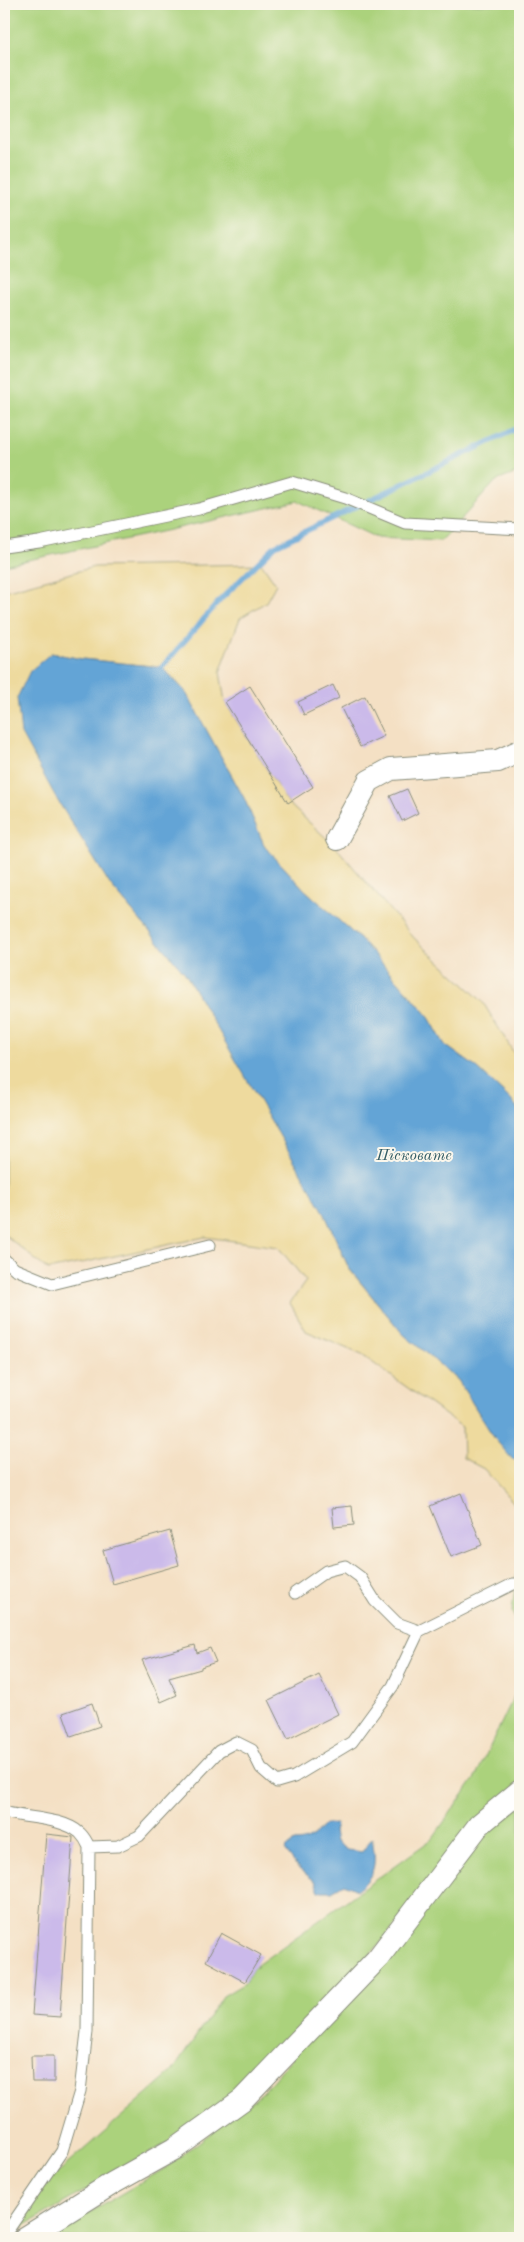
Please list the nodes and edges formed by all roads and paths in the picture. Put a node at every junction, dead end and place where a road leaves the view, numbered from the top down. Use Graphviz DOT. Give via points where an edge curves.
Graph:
graph roads {
  1 [pos="520,529"];
  2 [pos="4,547"];
  3 [pos="520,751"];
  4 [pos="337,839"];
  5 [pos="210,1246"];
  6 [pos="4,1259"];
  7 [pos="520,1584"];
  8 [pos="295,1592"];
  9 [pos="419,1631"];
  10 [pos="520,1791"];
  11 [pos="4,1812"];
  12 [pos="89,1846"];
  13 [pos="4,2236"];
  14 [pos="25,2238"];
  1 -- 2 [label="lane" via="405,523 345,498 292,482 199,509"];
  3 -- 4 [label="street" via="498,761 391,769 370,782"];
  5 -- 6 [label="lane" via="52,1284 15,1269"];
  7 -- 9 [label="lane" via="513,1584"];
  8 -- 9 [label="lane" via="326,1571 345,1566 360,1577 375,1601 397,1623"];
  9 -- 12 [label="lane" via="393,1686 352,1742 294,1777 277,1782 261,1768 252,1750 236,1742 219,1751 139,1836 118,1846"];
  10 -- 14 [label="street" via="479,1825 378,1958 242,2100 174,2149"];
  11 -- 12 [label="lane" via="61,1822 80,1834"];
  12 -- 13 [label="lane" via="88,2032 80,2091 62,2151"];
}
